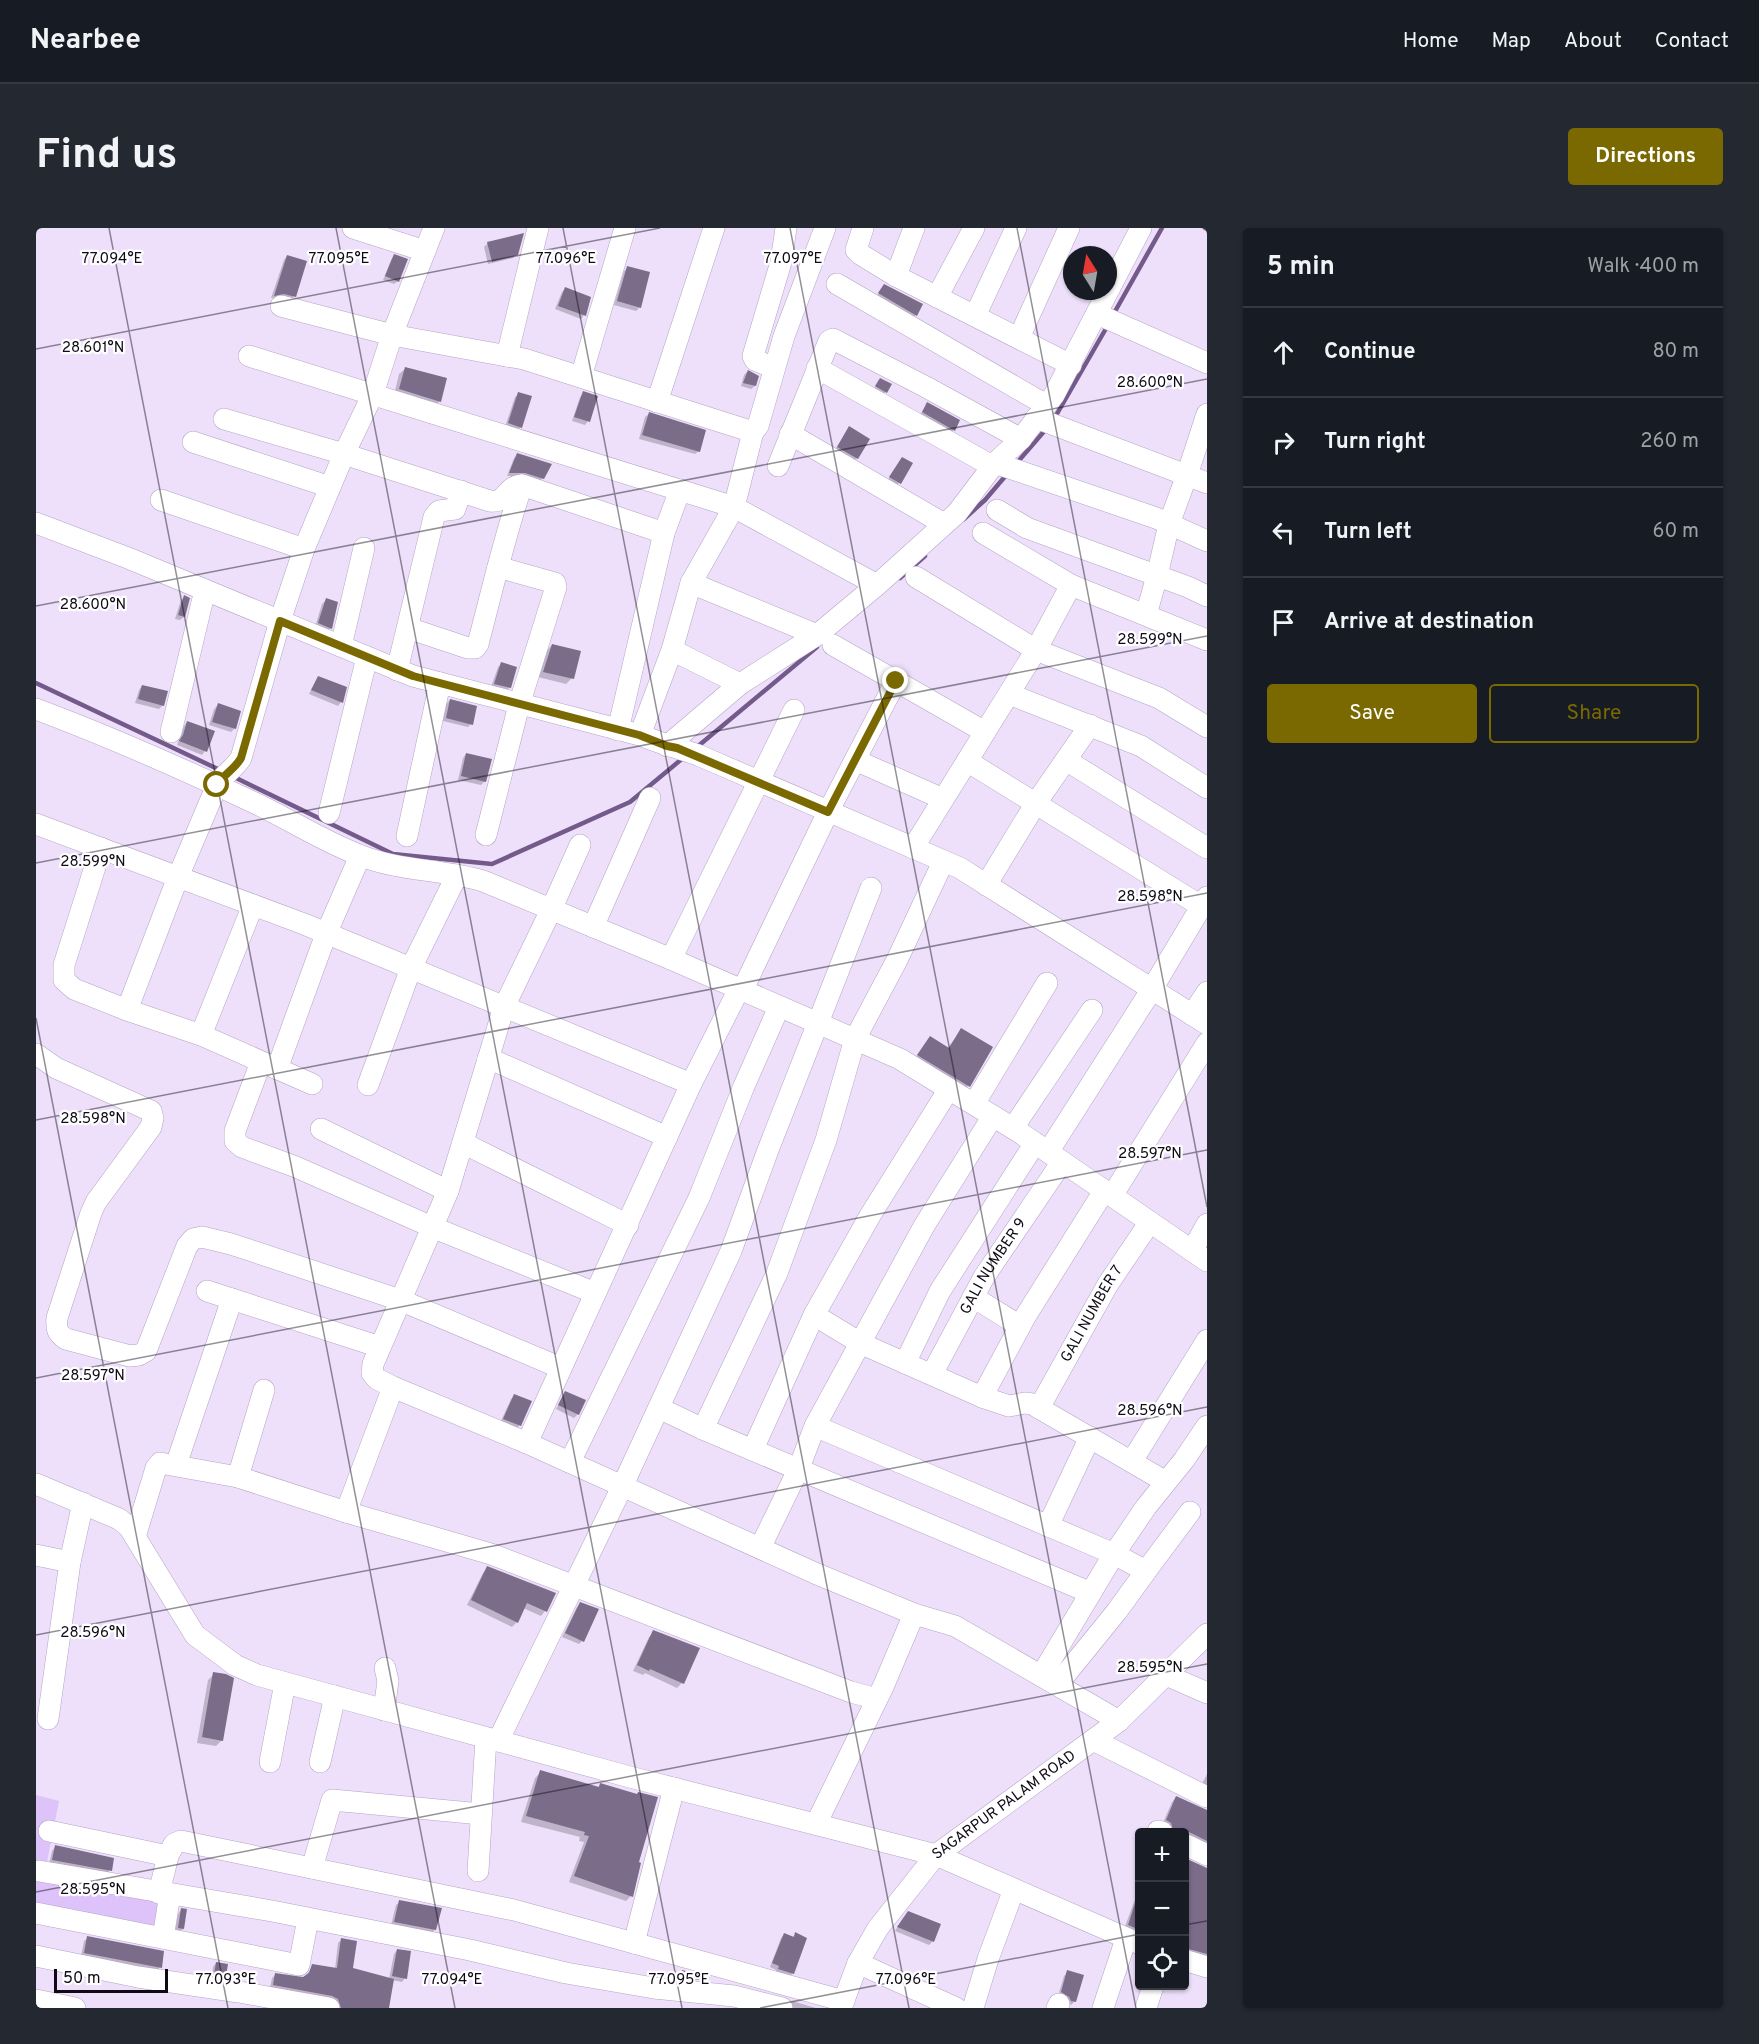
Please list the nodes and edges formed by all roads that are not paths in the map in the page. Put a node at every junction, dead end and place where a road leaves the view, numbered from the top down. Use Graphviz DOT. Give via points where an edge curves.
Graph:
graph roads {
  1 [pos="353,228"];
  2 [pos="434,228"];
  3 [pos="538,228"];
  4 [pos="625,228"];
  5 [pos="714,228"];
  6 [pos="786,228"];
  7 [pos="825,228"];
  8 [pos="863,228"];
  9 [pos="914,228"];
  10 [pos="974,228"];
  11 [pos="1016,228"];
  12 [pos="1069,228"];
  13 [pos="1141,228"];
  14 [pos="425,251"];
  15 [pos="896,276"];
  16 [pos="837,284"];
  17 [pos="937,297"];
  18 [pos="281,306"];
  19 [pos="975,316"];
  20 [pos="1106,317"];
  21 [pos="392,335"];
  22 [pos="1019,338"];
  23 [pos="249,356"];
  24 [pos="507,356"];
  25 [pos="1207,363"];
  26 [pos="1071,365"];
  27 [pos="774,368"];
  28 [pos="817,368"];
  29 [pos="581,377"];
  30 [pos="373,394"];
  31 [pos="657,402"];
  32 [pos="1207,414"];
  33 [pos="1045,417"];
  34 [pos="224,419"];
  35 [pos="753,432"];
  36 [pos="790,434"];
  37 [pos="1021,439"];
  38 [pos="193,442"];
  39 [pos="344,454"];
  40 [pos="778,466"];
  41 [pos="1001,466"];
  42 [pos="1197,479"];
  43 [pos="522,486"];
  44 [pos="330,487"];
  45 [pos="680,490"];
  46 [pos="461,491"];
  47 [pos="161,500"];
  48 [pos="734,507"];
  49 [pos="997,510"];
  50 [pos="36,523"];
  51 [pos="944,524"];
  52 [pos="1169,524"];
  53 [pos="664,533"];
  54 [pos="983,533"];
  55 [pos="1207,541"];
  56 [pos="364,548"];
  57 [pos="304,549"];
  58 [pos="498,567"];
  59 [pos="916,576"];
  60 [pos="1157,576"];
  61 [pos="691,583"];
  62 [pos="877,585"];
  63 [pos="1071,585"];
  64 [pos="205,590"];
  65 [pos="1207,596"];
  66 [pos="1146,615"];
  67 [pos="280,621"];
  68 [pos="408,628"];
  69 [pos="825,640"];
  70 [pos="1207,640"];
  71 [pos="341,646"];
  72 [pos="672,650"];
  73 [pos="1036,650"];
  74 [pos="367,657"];
  75 [pos="397,670"];
  76 [pos="896,681"];
  77 [pos="440,683"];
  78 [pos="740,684"];
  79 [pos="1009,694"];
  80 [pos="519,705"];
  81 [pos="36,709"];
  82 [pos="794,710"];
  83 [pos="1090,725"];
  84 [pos="1207,727"];
  85 [pos="618,730"];
  86 [pos="171,732"];
  87 [pos="985,732"];
  88 [pos="639,735"];
  89 [pos="672,747"];
  90 [pos="855,760"];
  91 [pos="967,760"];
  92 [pos="1066,760"];
  93 [pos="226,775"];
  94 [pos="757,782"];
  95 [pos="1207,788"];
  96 [pos="650,798"];
  97 [pos="944,799"];
  98 [pos="1036,803"];
  99 [pos="828,812"];
  100 [pos="329,813"];
  101 [pos="36,824"];
  102 [pos="486,835"];
  103 [pos="407,836"];
  104 [pos="580,845"];
  105 [pos="101,848"];
  106 [pos="1207,848"];
  107 [pos="913,849"];
  108 [pos="360,856"];
  109 [pos="943,862"];
  110 [pos="457,875"];
  111 [pos="178,877"];
  112 [pos="986,885"];
  113 [pos="871,888"];
  114 [pos="1204,902"];
  115 [pos="253,905"];
  116 [pos="551,910"];
  117 [pos="593,927"];
  118 [pos="327,934"];
  119 [pos="671,959"];
  120 [pos="411,968"];
  121 [pos="1047,983"];
  122 [pos="1152,989"];
  123 [pos="742,991"];
  124 [pos="1207,992"];
  125 [pos="504,1007"];
  126 [pos="779,1007"];
  127 [pos="127,1010"];
  128 [pos="1092,1010"];
  129 [pos="1200,1020"];
  130 [pos="817,1023"];
  131 [pos="201,1035"];
  132 [pos="855,1039"];
  133 [pos="1207,1043"];
  134 [pos="36,1054"];
  135 [pos="488,1058"];
  136 [pos="269,1066"];
  137 [pos="312,1084"];
  138 [pos="691,1084"];
  139 [pos="368,1085"];
  140 [pos="949,1089"];
  141 [pos="974,1104"];
  142 [pos="993,1116"];
  143 [pos="1013,1128"];
  144 [pos="321,1129"];
  145 [pos="667,1137"];
  146 [pos="463,1143"];
  147 [pos="1048,1152"];
  148 [pos="448,1191"];
  149 [pos="1108,1193"];
  150 [pos="1150,1222"];
  151 [pos="1207,1224"];
  152 [pos="628,1225"];
  153 [pos="432,1227"];
  154 [pos="1199,1256"];
  155 [pos="207,1291"];
  156 [pos="595,1293"];
  157 [pos="973,1297"];
  158 [pos="232,1299"];
  159 [pos="400,1300"];
  160 [pos="814,1315"];
  161 [pos="1020,1326"];
  162 [pos="1207,1340"];
  163 [pos="859,1342"];
  164 [pos="380,1347"];
  165 [pos="905,1362"];
  166 [pos="561,1368"];
  167 [pos="932,1374"];
  168 [pos="393,1387"];
  169 [pos="264,1390"];
  170 [pos="982,1397"];
  171 [pos="659,1408"];
  172 [pos="1039,1408"];
  173 [pos="815,1426"];
  174 [pos="1207,1426"];
  175 [pos="703,1429"];
  176 [pos="1089,1437"];
  177 [pos="527,1443"];
  178 [pos="753,1449"];
  179 [pos="1132,1461"];
  180 [pos="570,1462"];
  181 [pos="176,1465"];
  182 [pos="798,1468"];
  183 [pos="238,1477"];
  184 [pos="1166,1482"];
  185 [pos="36,1484"];
  186 [pos="622,1487"];
  187 [pos="83,1503"];
  188 [pos="346,1512"];
  189 [pos="1190,1512"];
  190 [pos="1048,1526"];
  191 [pos="135,1537"];
  192 [pos="760,1548"];
  193 [pos="1114,1554"];
  194 [pos="36,1555"];
  195 [pos="70,1562"];
  196 [pos="1146,1571"];
  197 [pos="574,1585"];
  198 [pos="1090,1593"];
  199 [pos="914,1614"];
  200 [pos="1207,1634"];
  201 [pos="385,1668"];
  202 [pos="1166,1674"];
  203 [pos="1049,1680"];
  204 [pos="285,1683"];
  205 [pos="1207,1693"];
  206 [pos="335,1696"];
  207 [pos="878,1699"];
  208 [pos="384,1710"];
  209 [pos="48,1719"];
  210 [pos="1119,1721"];
  211 [pos="492,1739"];
  212 [pos="1093,1740"];
  213 [pos="270,1762"];
  214 [pos="321,1762"];
  215 [pos="674,1788"];
  216 [pos="1207,1797"];
  217 [pos="482,1814"];
  218 [pos="816,1824"];
  219 [pos="49,1831"];
  220 [pos="1189,1846"];
  221 [pos="936,1855"];
  222 [pos="1207,1855"];
  223 [pos="168,1857"];
  224 [pos="312,1868"];
  225 [pos="39,1871"];
  226 [pos="478,1871"];
  227 [pos="1014,1889"];
  228 [pos="165,1893"];
  229 [pos="36,1913"];
  230 [pos="308,1919"];
  231 [pos="163,1938"];
  232 [pos="1133,1942"];
  233 [pos="634,1943"];
  234 [pos="36,1956"];
  235 [pos="1189,1961"];
  236 [pos="858,1963"];
  237 [pos="1207,1967"];
  238 [pos="1152,1990"];
  239 [pos="655,1998"];
  240 [pos="36,2000"];
  241 [pos="842,2004"];
  242 [pos="75,2008"];
  243 [pos="329,2008"];
  244 [pos="782,2008"];
  245 [pos="956,2008"];
  246 [pos="973,2008"];
  247 [pos="1103,2008"];
  248 [pos="1146,2008"];
  1 -- 14 [label="street"];
  2 -- 14 [label="street"];
  3 -- 24 [label="street"];
  4 -- 29 [label="street"];
  5 -- 31 [label="street"];
  6 -- 27 [label="street" via="781,262 753,356"];
  7 -- 27 [label="street"];
  8 -- 15 [label="street" via="856,250"];
  9 -- 15 [label="street"];
  10 -- 17 [label="street"];
  11 -- 19 [label="street"];
  12 -- 22 [label="street"];
  13 -- 20 [label="street"];
  14 -- 21 [label="street"];
  15 -- 17 [label="street"];
  16 -- 33 [label="street"];
  17 -- 19 [label="street"];
  18 -- 21 [label="street"];
  19 -- 22 [label="street"];
  20 -- 25 [label="street"];
  20 -- 26 [label="street"];
  21 -- 24 [label="street"];
  21 -- 30 [label="street"];
  22 -- 26 [label="street"];
  23 -- 30 [label="street"];
  24 -- 29 [label="street"];
  26 -- 33 [label="street"];
  27 -- 35 [label="street"];
  28 -- 36 [label="street"];
  28 -- 37 [label="street" via="833,339"];
  28 -- 41 [label="street"];
  29 -- 31 [label="street"];
  30 -- 39 [label="street"];
  30 -- 45 [label="street"];
  31 -- 35 [label="street"];
  32 -- 42 [label="street"];
  33 -- 37 [label="street"];
  33 -- 42 [label="street"];
  34 -- 39 [label="street"];
  35 -- 48 [label="street"];
  36 -- 40 [label="street"];
  36 -- 51 [label="street"];
  37 -- 41 [label="street"];
  38 -- 44 [label="street"];
  39 -- 44 [label="street"];
  39 -- 46 [label="street"];
  41 -- 51 [label="street"];
  41 -- 52 [label="street"];
  42 -- 52 [label="street"];
  43 -- 46 [label="street" via="510,489 497,502"];
  43 -- 53 [label="street"];
  43 -- 58 [label="street"];
  44 -- 57 [label="street"];
  45 -- 48 [label="street"];
  45 -- 53 [label="street"];
  46 -- 68 [label="street" via="455,509 439,511 434,517"];
  47 -- 57 [label="street"];
  48 -- 61 [label="street"];
  48 -- 62 [label="street"];
  49 -- 60 [label="street" via="1027,528"];
  50 -- 64 [label="street"];
  51 -- 62 [label="street"];
  52 -- 55 [label="street"];
  52 -- 60 [label="street"];
  53 -- 85 [label="street"];
  54 -- 63 [label="street"];
  56 -- 71 [label="street"];
  57 -- 67 [label="street"];
  58 -- 68 [label="street" via="475,648"];
  58 -- 80 [label="street" via="555,583 556,587"];
  59 -- 73 [label="street"];
  60 -- 65 [label="street"];
  60 -- 66 [label="street"];
  61 -- 69 [label="street"];
  61 -- 72 [label="street"];
  62 -- 69 [label="street"];
  63 -- 66 [label="street"];
  63 -- 73 [label="street"];
  64 -- 67 [label="street"];
  64 -- 86 [label="street"];
  66 -- 70 [label="street"];
  67 -- 71 [label="street"];
  67 -- 93 [label="street" via="243,752"];
  68 -- 75 [label="street"];
  69 -- 76 [label="street"];
  69 -- 78 [label="street"];
  71 -- 74 [label="street"];
  72 -- 78 [label="street"];
  72 -- 88 [label="street"];
  73 -- 79 [label="street"];
  73 -- 84 [label="street" via="1159,698"];
  74 -- 75 [label="street"];
  74 -- 100 [label="street"];
  75 -- 77 [label="street"];
  76 -- 87 [label="street"];
  76 -- 90 [label="street"];
  77 -- 80 [label="street"];
  77 -- 103 [label="street"];
  78 -- 89 [label="street"];
  79 -- 83 [label="street"];
  79 -- 87 [label="street"];
  80 -- 85 [label="street"];
  80 -- 102 [label="street"];
  81 -- 93 [label="street"];
  82 -- 94 [label="street"];
  83 -- 92 [label="street"];
  83 -- 95 [label="street" via="1141,746"];
  85 -- 88 [label="street"];
  87 -- 91 [label="street"];
  88 -- 89 [label="street"];
  89 -- 94 [label="street"];
  90 -- 97 [label="street"];
  90 -- 99 [label="street"];
  91 -- 97 [label="street"];
  91 -- 98 [label="street"];
  92 -- 98 [label="street"];
  92 -- 106 [label="street"];
  93 -- 108 [label="street" via="276,813 316,837"];
  93 -- 111 [label="street"];
  94 -- 99 [label="street"];
  94 -- 119 [label="street"];
  96 -- 117 [label="street"];
  97 -- 107 [label="street"];
  98 -- 112 [label="street"];
  98 -- 114 [label="street"];
  99 -- 107 [label="street"];
  99 -- 123 [label="street"];
  101 -- 105 [label="street"];
  104 -- 116 [label="street"];
  105 -- 111 [label="street"];
  105 -- 127 [label="street" via="64,965 64,980 74,989"];
  107 -- 109 [label="street"];
  108 -- 110 [label="street"];
  108 -- 118 [label="street"];
  109 -- 112 [label="street"];
  109 -- 132 [label="street"];
  110 -- 116 [label="street" via="483,881"];
  110 -- 120 [label="street"];
  111 -- 115 [label="street"];
  111 -- 127 [label="street"];
  112 -- 122 [label="street"];
  113 -- 130 [label="street"];
  114 -- 122 [label="street"];
  115 -- 118 [label="street"];
  115 -- 131 [label="street"];
  116 -- 117 [label="street"];
  116 -- 125 [label="street"];
  117 -- 119 [label="street"];
  118 -- 120 [label="street"];
  118 -- 136 [label="street"];
  119 -- 123 [label="street"];
  120 -- 125 [label="street"];
  120 -- 139 [label="street"];
  121 -- 141 [label="street"];
  122 -- 129 [label="street"];
  122 -- 147 [label="street"];
  123 -- 126 [label="street"];
  123 -- 138 [label="street" via="739,989"];
  124 -- 129 [label="street"];
  125 -- 135 [label="street"];
  125 -- 138 [label="street"];
  126 -- 130 [label="street"];
  126 -- 180 [label="street" via="699,1198"];
  127 -- 131 [label="street"];
  128 -- 143 [label="street"];
  130 -- 132 [label="street"];
  130 -- 171 [label="street" via="731,1251"];
  131 -- 136 [label="street"];
  132 -- 140 [label="street" via="900,1059"];
  132 -- 175 [label="street" via="826,1140 777,1273"];
  133 -- 149 [label="street"];
  134 -- 159 [label="street" via="56,1068 150,1111 153,1118 151,1127 91,1213 57,1318 58,1334 130,1356 146,1351 187,1246 202,1237"];
  135 -- 145 [label="street"];
  135 -- 146 [label="street"];
  136 -- 137 [label="street"];
  136 -- 153 [label="street" via="235,1131 235,1141"];
  138 -- 145 [label="street"];
  140 -- 141 [label="street"];
  140 -- 160 [label="street"];
  141 -- 142 [label="street"];
  142 -- 143 [label="street"];
  142 -- 163 [label="street" via="924,1226"];
  143 -- 147 [label="street"];
  144 -- 148 [label="street"];
  145 -- 152 [label="street"];
  146 -- 148 [label="street"];
  146 -- 152 [label="street"];
  147 -- 149 [label="street"];
  147 -- 157 [label="street, GALI NUMBER 9"];
  147 -- 165 [label="street" via="940,1291"];
  148 -- 153 [label="street"];
  149 -- 150 [label="street"];
  149 -- 161 [label="street"];
  150 -- 154 [label="street"];
  150 -- 172 [label="street, GALI NUMBER 7" via="1108,1284"];
  151 -- 154 [label="street"];
  152 -- 156 [label="street"];
  153 -- 156 [label="street"];
  153 -- 159 [label="street"];
  155 -- 158 [label="street"];
  156 -- 166 [label="street"];
  157 -- 161 [label="street"];
  157 -- 167 [label="street, GALI NUMBER 9"];
  158 -- 164 [label="street"];
  158 -- 181 [label="street"];
  159 -- 164 [label="street"];
  159 -- 166 [label="street"];
  160 -- 163 [label="street"];
  160 -- 178 [label="street"];
  161 -- 170 [label="street"];
  162 -- 179 [label="street"];
  163 -- 165 [label="street"];
  163 -- 173 [label="street"];
  164 -- 168 [label="street" via="372,1373"];
  165 -- 167 [label="street"];
  166 -- 177 [label="street"];
  167 -- 170 [label="street"];
  168 -- 177 [label="street"];
  168 -- 188 [label="street"];
  169 -- 183 [label="street"];
  170 -- 172 [label="street" via="1009,1406 1025,1403"];
  171 -- 175 [label="street"];
  171 -- 186 [label="street"];
  172 -- 176 [label="street"];
  173 -- 182 [label="street"];
  173 -- 190 [label="street"];
  174 -- 184 [label="street"];
  175 -- 178 [label="street"];
  176 -- 179 [label="street"];
  176 -- 190 [label="street"];
  177 -- 180 [label="street"];
  178 -- 182 [label="street"];
  179 -- 184 [label="street"];
  180 -- 186 [label="street"];
  181 -- 183 [label="street"];
  181 -- 191 [label="street" via="160,1463 156,1468"];
  182 -- 192 [label="street"];
  182 -- 198 [label="street"];
  183 -- 188 [label="street"];
  184 -- 193 [label="street"];
  185 -- 187 [label="street"];
  186 -- 192 [label="street"];
  186 -- 197 [label="street"];
  187 -- 191 [label="street" via="119,1519"];
  187 -- 195 [label="street"];
  188 -- 197 [label="street" via="491,1554"];
  189 -- 196 [label="street"];
  190 -- 193 [label="street"];
  191 -- 204 [label="street" via="195,1635 235,1665"];
  192 -- 199 [label="street"];
  193 -- 196 [label="street"];
  193 -- 198 [label="street"];
  194 -- 195 [label="street"];
  195 -- 209 [label="street"];
  196 -- 203 [label="street" via="1118,1611"];
  197 -- 207 [label="street"];
  197 -- 211 [label="street"];
  198 -- 203 [label="street"];
  199 -- 203 [label="street" via="955,1626"];
  199 -- 207 [label="street"];
  200 -- 202 [label="street, SAGARPUR PALAM ROAD"];
  201 -- 208 [label="street" via="388,1681"];
  202 -- 205 [label="street"];
  202 -- 210 [label="street, SAGARPUR PALAM ROAD"];
  203 -- 210 [label="street"];
  204 -- 206 [label="street"];
  204 -- 213 [label="street"];
  206 -- 208 [label="street"];
  206 -- 214 [label="street"];
  207 -- 218 [label="street"];
  208 -- 211 [label="street"];
  210 -- 212 [label="street, SAGARPUR PALAM ROAD"];
  211 -- 215 [label="street"];
  211 -- 217 [label="street"];
  212 -- 216 [label="street"];
  212 -- 221 [label="street, SAGARPUR PALAM ROAD"];
  215 -- 218 [label="street"];
  215 -- 233 [label="street"];
  217 -- 224 [label="street" via="332,1800"];
  217 -- 226 [label="street"];
  218 -- 221 [label="street"];
  219 -- 223 [label="street"];
  220 -- 222 [label="street"];
  221 -- 227 [label="street"];
  221 -- 236 [label="street, SAGARPUR PALAM ROAD" via="878,1928"];
  223 -- 224 [label="street" via="174,1844 182,1841"];
  223 -- 228 [label="street"];
  224 -- 233 [label="street" via="514,1910"];
  225 -- 228 [label="street"];
  227 -- 232 [label="street"];
  227 -- 246 [label="street"];
  228 -- 230 [label="street"];
  228 -- 231 [label="street"];
  229 -- 231 [label="street"];
  230 -- 231 [label="street" via="299,1965"];
  230 -- 239 [label="street" via="470,1950"];
  232 -- 247 [label="street"];
  233 -- 241 [label="street"];
  234 -- 243 [label="street"];
  235 -- 237 [label="street"];
  236 -- 241 [label="street, SAGARPUR PALAM ROAD"];
  236 -- 245 [label="street"];
  238 -- 248 [label="street"];
  239 -- 244 [label="street" via="734,1996"];
  240 -- 242 [label="street"];
}
